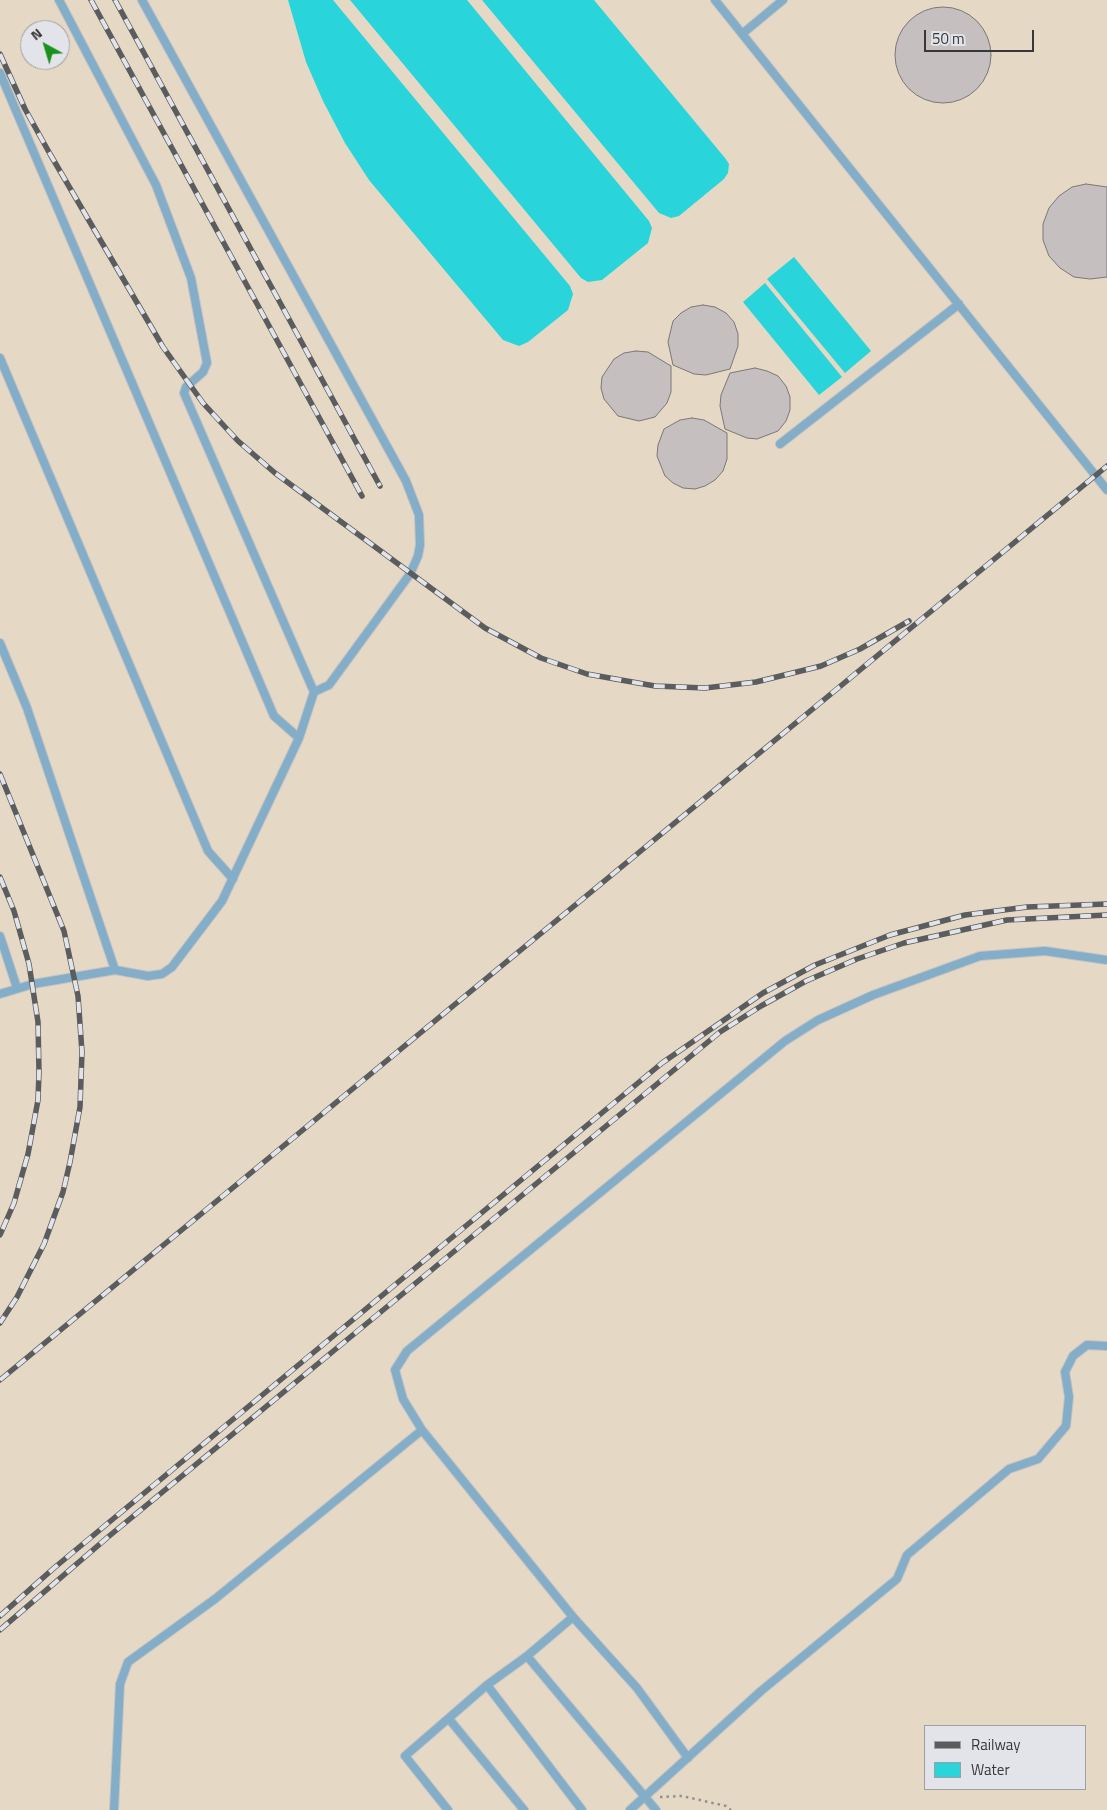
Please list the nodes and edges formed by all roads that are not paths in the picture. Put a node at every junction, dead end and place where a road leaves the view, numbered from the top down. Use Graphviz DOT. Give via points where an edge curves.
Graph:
graph roads {
  1 [pos="59,0"];
  2 [pos="142,0"];
  3 [pos="715,0"];
  4 [pos="783,0"];
  5 [pos="742,34"];
  6 [pos="0,73"];
  7 [pos="959,304"];
  8 [pos="0,358"];
  9 [pos="780,444"];
  10 [pos="1107,490"];
  11 [pos="0,643"];
  12 [pos="314,692"];
  13 [pos="299,738"];
  14 [pos="234,879"];
  15 [pos="0,936"];
  16 [pos="1107,960"];
  17 [pos="115,970"];
  18 [pos="17,988"];
  19 [pos="0,994"];
  20 [pos="1107,1346"];
  21 [pos="422,1430"];
  22 [pos="572,1617"];
  23 [pos="527,1656"];
  24 [pos="487,1685"];
  25 [pos="449,1719"];
  26 [pos="688,1758"];
  27 [pos="646,1797"];
  28 [pos="114,1810"];
  29 [pos="448,1810"];
  30 [pos="524,1810"];
  31 [pos="582,1810"];
  32 [pos="630,1810"];
  33 [pos="656,1810"];
  1 -- 12 [label="lane" via="156,185 180,250 190,278 207,363 203,372 186,387 184,394"];
  2 -- 12 [label="lane" via="406,481 418,515 420,545 410,574 329,685"];
  3 -- 5 [label="lane"];
  4 -- 5 [label="lane"];
  5 -- 7 [label="lane"];
  6 -- 13 [label="lane" via="274,716"];
  7 -- 9 [label="lane"];
  7 -- 10 [label="lane"];
  8 -- 14 [label="lane" via="208,852"];
  11 -- 17 [label="lane" via="28,708"];
  12 -- 13 [label="lane"];
  13 -- 14 [label="lane"];
  14 -- 17 [label="lane" via="217,908 172,967 162,974 148,976"];
  15 -- 18 [label="lane"];
  16 -- 21 [label="lane" via="1045,951 980,956 873,995 818,1020 784,1041 407,1351 395,1370 403,1399"];
  17 -- 18 [label="lane"];
  18 -- 19 [label="lane"];
  20 -- 26 [label="lane" via="1087,1345 1073,1356 1065,1372 1069,1396 1066,1426 1038,1459 1009,1469 907,1555 897,1579 761,1691"];
  21 -- 22 [label="lane"];
  21 -- 28 [label="lane" via="215,1599 128,1662 120,1684"];
  22 -- 23 [label="lane"];
  22 -- 26 [label="lane" via="637,1688"];
  23 -- 24 [label="lane"];
  23 -- 27 [label="lane"];
  24 -- 25 [label="lane"];
  24 -- 31 [label="lane"];
  25 -- 29 [label="lane" via="405,1756"];
  25 -- 30 [label="lane"];
  26 -- 27 [label="lane"];
  27 -- 32 [label="lane"];
  27 -- 33 [label="lane"];
}
